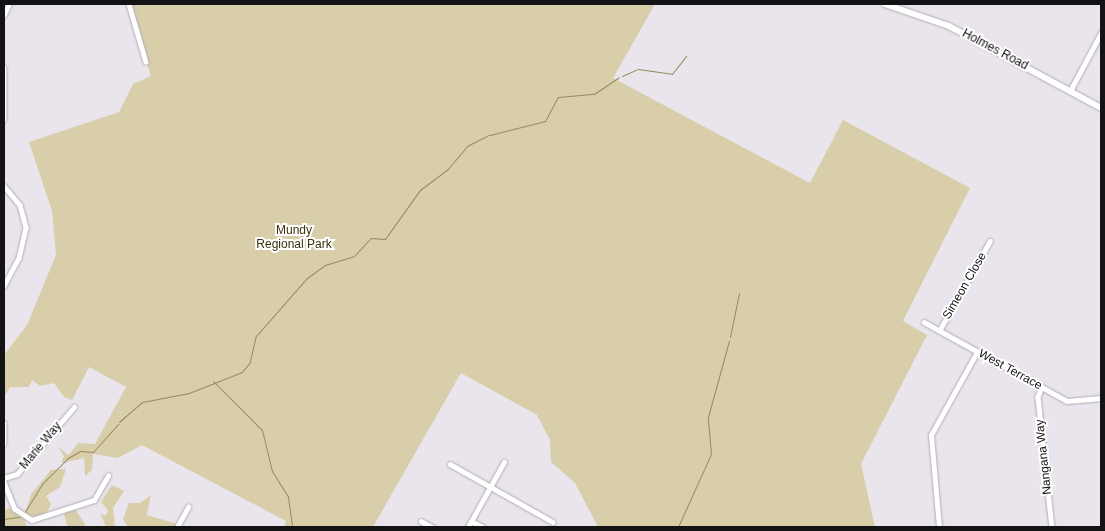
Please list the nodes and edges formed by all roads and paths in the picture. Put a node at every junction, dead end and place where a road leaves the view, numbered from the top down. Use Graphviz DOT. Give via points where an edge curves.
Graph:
graph roads {
  1 [pos="9,4"];
  2 [pos="129,4"];
  3 [pos="885,4"];
  4 [pos="4,15"];
  5 [pos="1101,33"];
  6 [pos="146,62"];
  7 [pos="4,68"];
  8 [pos="1070,91"];
  9 [pos="1101,108"];
  10 [pos="4,119"];
  11 [pos="4,186"];
  12 [pos="990,241"];
  13 [pos="4,286"];
  14 [pos="924,322"];
  15 [pos="939,331"];
  16 [pos="977,352"];
  17 [pos="1042,387"];
  18 [pos="1101,398"];
  19 [pos="74,407"];
  20 [pos="4,423"];
  21 [pos="4,443"];
  22 [pos="504,462"];
  23 [pos="450,464"];
  24 [pos="108,476"];
  25 [pos="4,478"];
  26 [pos="4,482"];
  27 [pos="490,486"];
  28 [pos="188,507"];
  29 [pos="421,521"];
  30 [pos="471,521"];
  31 [pos="553,522"];
  32 [pos="176,527"];
  33 [pos="432,527"];
  34 [pos="468,527"];
  35 [pos="483,527"];
  36 [pos="939,527"];
  37 [pos="1052,527"];
  1 -- 4 [label="street"];
  2 -- 6 [label="street"];
  3 -- 8 [label="street, Holmes Road" via="949,26"];
  5 -- 8 [label="street"];
  7 -- 10 [label="street"];
  8 -- 9 [label="street, Holmes Road"];
  11 -- 13 [label="street" via="20,205 26,228 22,251"];
  12 -- 15 [label="street, Simeon Close"];
  14 -- 15 [label="street, West Terrace"];
  15 -- 16 [label="street, West Terrace"];
  16 -- 17 [label="street, West Terrace"];
  16 -- 36 [label="street" via="931,434"];
  17 -- 18 [label="street, West Terrace" via="1067,401"];
  17 -- 37 [label="street, Nangana Way" via="1038,397"];
  19 -- 25 [label="street, Marie Way" via="18,474"];
  20 -- 21 [label="street"];
  22 -- 27 [label="street"];
  23 -- 27 [label="street"];
  24 -- 26 [label="street" via="94,500 32,520 16,509"];
  27 -- 30 [label="street"];
  27 -- 31 [label="street"];
  28 -- 32 [label="street"];
  29 -- 33 [label="street"];
  30 -- 34 [label="street"];
  30 -- 35 [label="street"];
}
